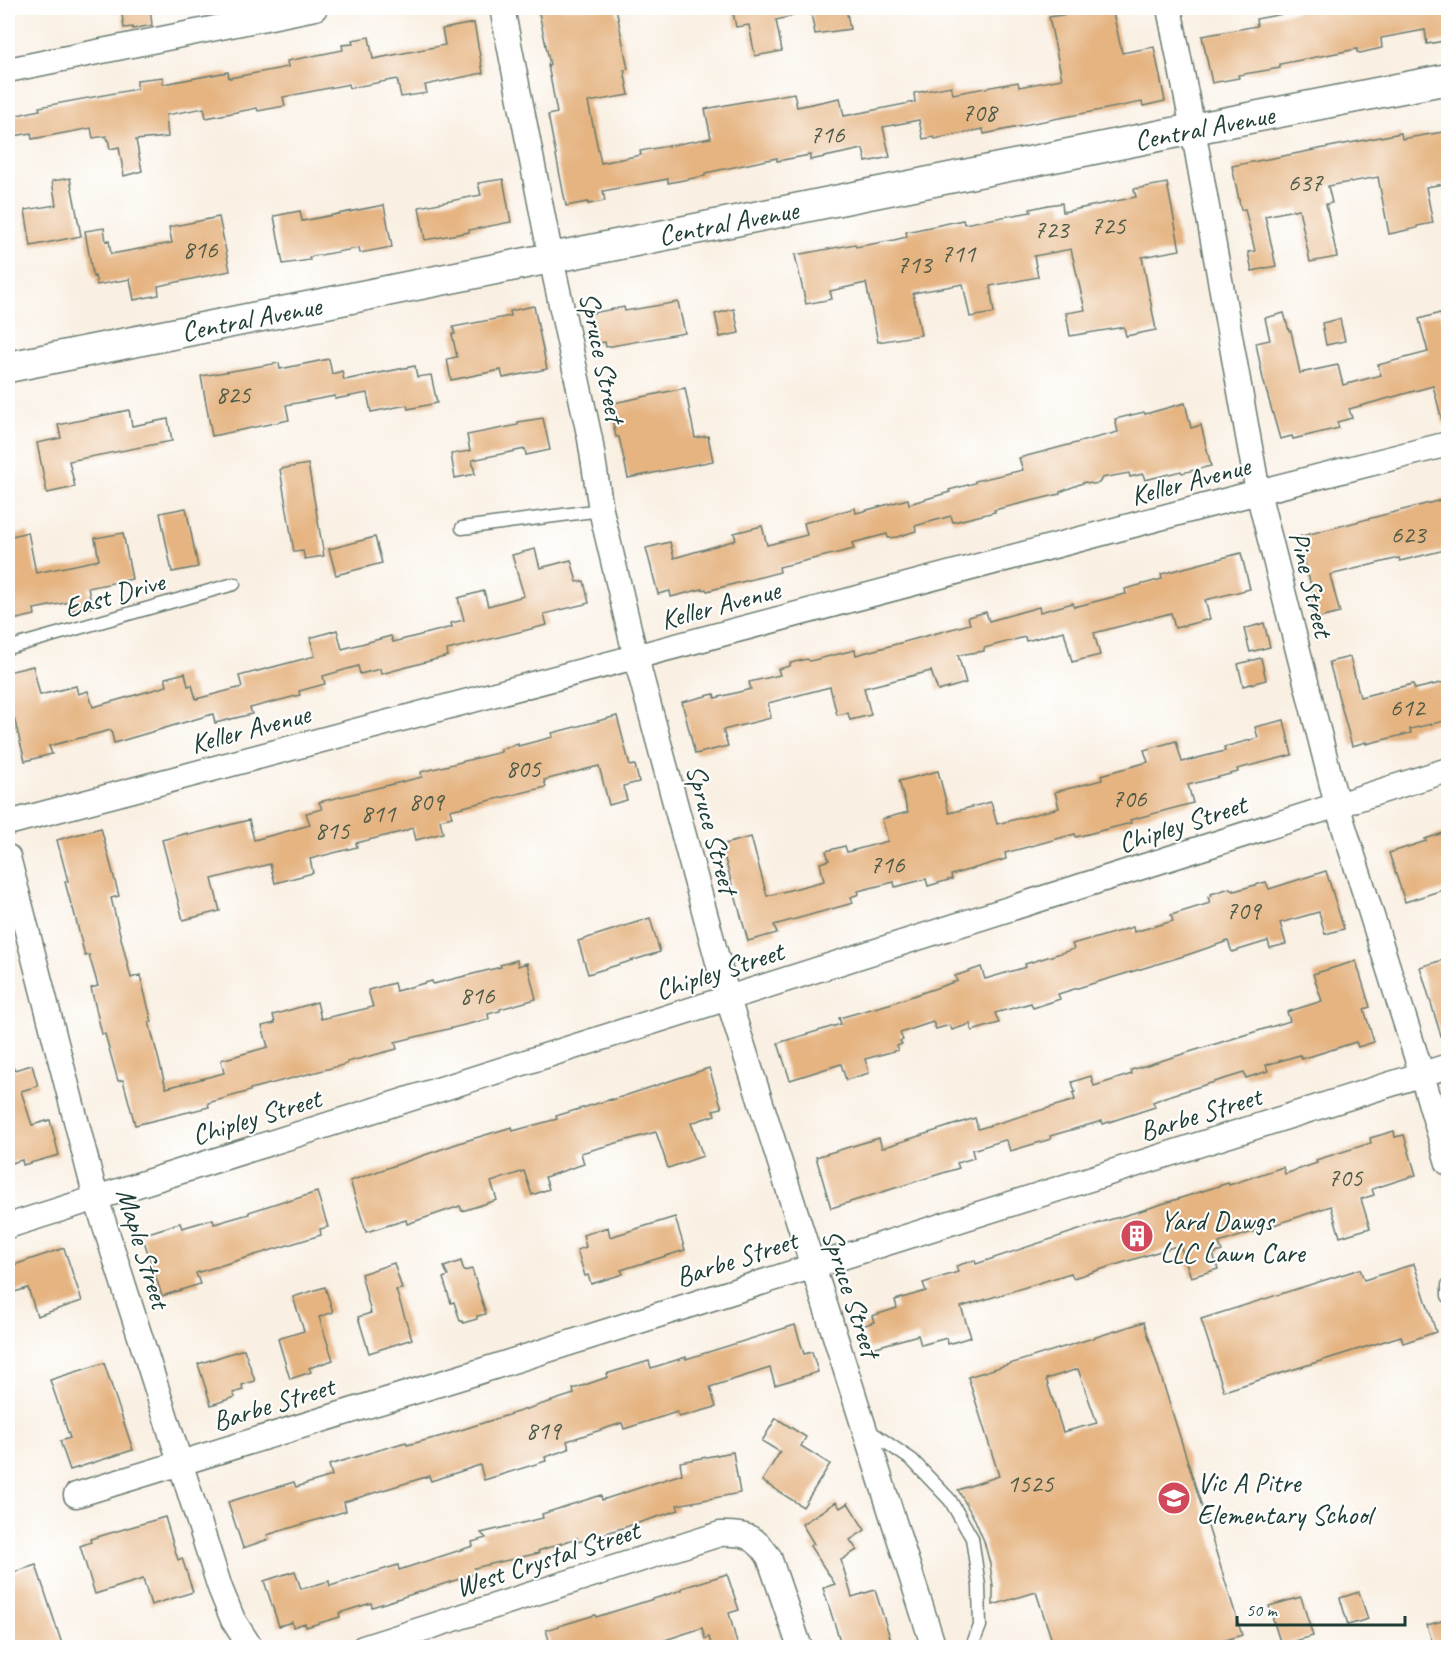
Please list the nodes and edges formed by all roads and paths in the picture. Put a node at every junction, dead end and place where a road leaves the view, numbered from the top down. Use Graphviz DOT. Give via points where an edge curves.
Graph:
graph roads {
  1 [pos="315,8"];
  2 [pos="502,8"];
  3 [pos="1169,8"];
  4 [pos="8,70"];
  5 [pos="1449,80"];
  6 [pos="1193,129"];
  7 [pos="551,258"];
  8 [pos="8,367"];
  9 [pos="1449,444"];
  10 [pos="1258,492"];
  11 [pos="601,510"];
  12 [pos="462,528"];
  13 [pos="234,584"];
  14 [pos="8,648"];
  15 [pos="636,658"];
  16 [pos="1449,770"];
  17 [pos="1337,805"];
  18 [pos="8,823"];
  19 [pos="8,857"];
  20 [pos="728,999"];
  21 [pos="1449,1066"];
  22 [pos="1422,1075"];
  23 [pos="1449,1163"];
  24 [pos="96,1198"];
  25 [pos="8,1226"];
  26 [pos="812,1266"];
  27 [pos="1449,1285"];
  28 [pos="1449,1296"];
  29 [pos="864,1428"];
  30 [pos="180,1463"];
  31 [pos="76,1495"];
  32 [pos="251,1647"];
  33 [pos="363,1647"];
  34 [pos="800,1647"];
  35 [pos="934,1647"];
  36 [pos="971,1647"];
  1 -- 4 [label="street"];
  2 -- 7 [label="street, Spruce Street"];
  3 -- 6 [label="street, Pine Street"];
  5 -- 6 [label="street, Central Avenue"];
  6 -- 7 [label="street, Central Avenue"];
  6 -- 10 [label="street, Pine Street"];
  7 -- 8 [label="street, Central Avenue"];
  7 -- 11 [label="street, Spruce Street" via="590,439"];
  9 -- 10 [label="street, Keller Avenue"];
  10 -- 15 [label="street, Keller Avenue"];
  10 -- 17 [label="street, Pine Street"];
  11 -- 12 [label="lane"];
  11 -- 15 [label="street, Spruce Street"];
  13 -- 14 [label="lane, East Drive"];
  15 -- 18 [label="street, Keller Avenue"];
  15 -- 20 [label="street, Spruce Street"];
  16 -- 17 [label="street, Chipley Street"];
  17 -- 20 [label="street, Chipley Street"];
  17 -- 22 [label="street, Pine Street"];
  19 -- 24 [label="street, Maple Street"];
  20 -- 24 [label="street, Chipley Street"];
  20 -- 26 [label="street, Spruce Street"];
  21 -- 22 [label="street, Barbe Street"];
  22 -- 23 [label="street, Pine Street"];
  22 -- 26 [label="street, Barbe Street"];
  24 -- 25 [label="street, Chipley Street"];
  24 -- 30 [label="street, Maple Street"];
  26 -- 29 [label="street, Spruce Street"];
  26 -- 30 [label="street, Barbe Street"];
  27 -- 28 [label="lane"];
  29 -- 35 [label="street, Spruce Street"];
  29 -- 36 [label="lane" via="912,1460 950,1500 972,1538 980,1626"];
  30 -- 31 [label="street, Barbe Street"];
  30 -- 32 [label="street, Maple Street" via="220,1588 233,1620"];
  33 -- 34 [label="street, West Crystal Street" via="720,1534 736,1533 760,1544 769,1557"];
}
